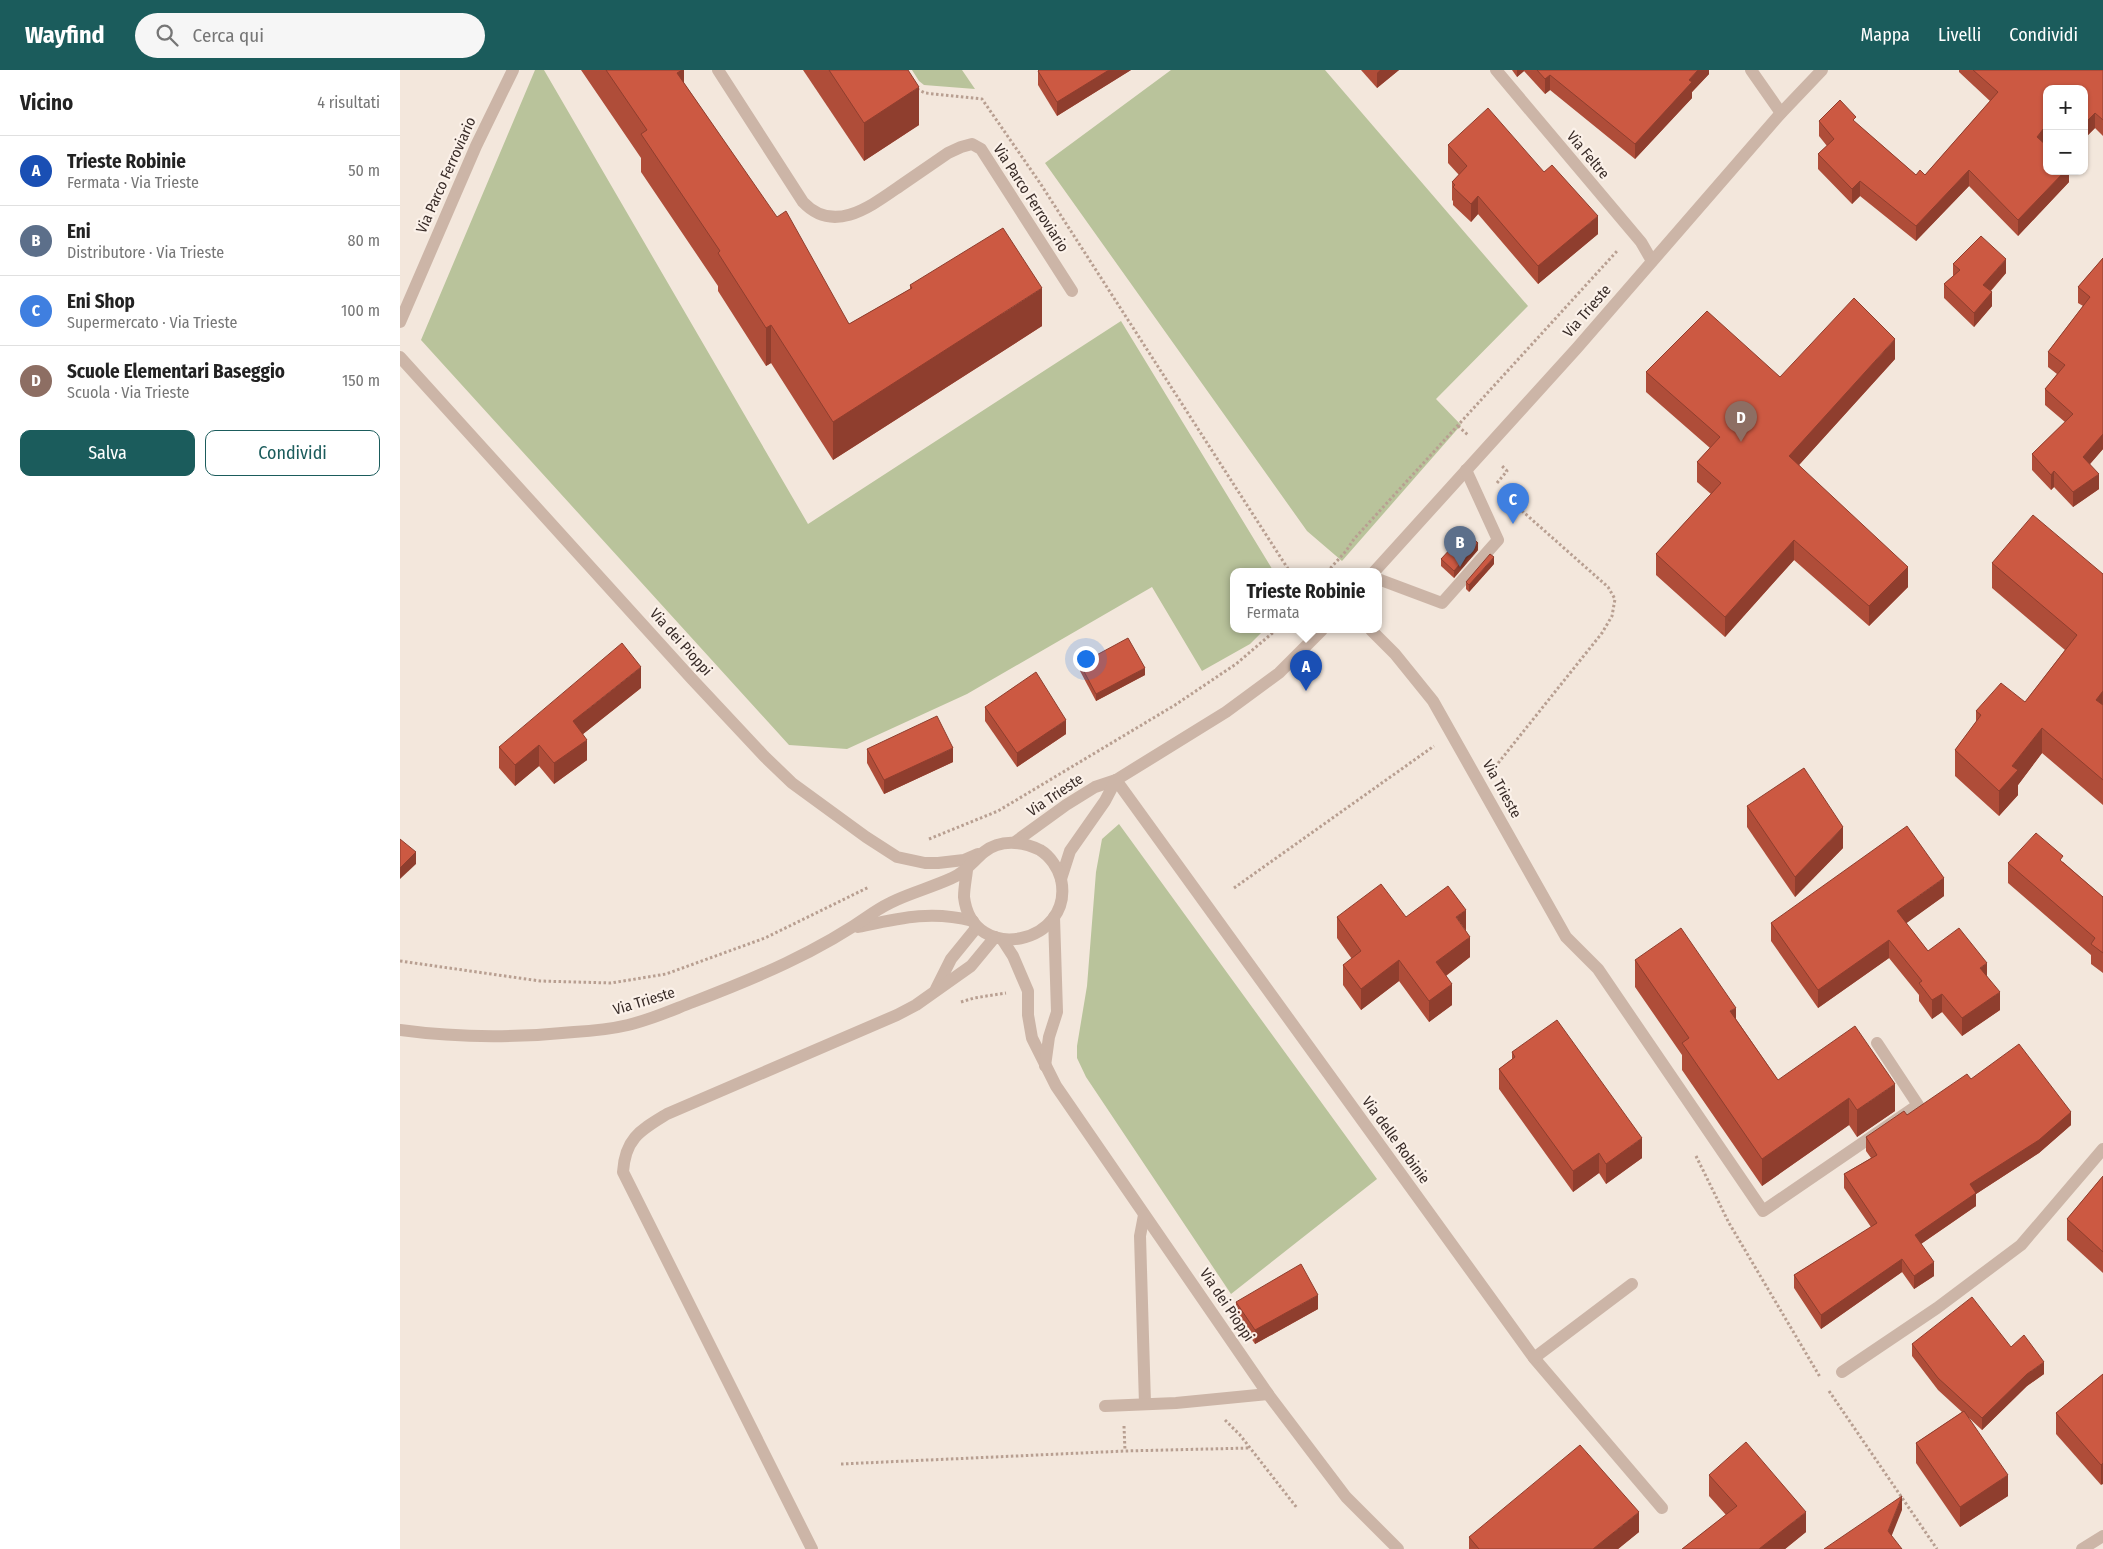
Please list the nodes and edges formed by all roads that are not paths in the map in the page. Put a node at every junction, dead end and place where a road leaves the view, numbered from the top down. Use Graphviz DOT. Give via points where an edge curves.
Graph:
graph roads {
  1 [pos="513,70"];
  2 [pos="718,70"];
  3 [pos="1496,70"];
  4 [pos="1751,70"];
  5 [pos="1822,70"];
  6 [pos="1781,113"];
  7 [pos="1652,261"];
  8 [pos="1072,291"];
  9 [pos="400,322"];
  10 [pos="400,358"];
  11 [pos="1466,470"];
  12 [pos="1378,568"];
  13 [pos="1382,581"];
  14 [pos="1319,633"];
  15 [pos="1374,633"];
  16 [pos="1116,780"];
  17 [pos="1015,842"];
  18 [pos="985,851"];
  19 [pos="967,870"];
  20 [pos="1060,878"];
  21 [pos="1054,917"];
  22 [pos="975,924"];
  23 [pos="851,928"];
  24 [pos="998,938"];
  25 [pos="934,991"];
  26 [pos="400,1030"];
  27 [pos="1877,1043"];
  28 [pos="1045,1066"];
  29 [pos="2103,1149"];
  30 [pos="1144,1214"];
  31 [pos="1632,1284"];
  32 [pos="1534,1358"];
  33 [pos="1842,1372"];
  34 [pos="1268,1394"];
  35 [pos="1145,1404"];
  36 [pos="1105,1406"];
  37 [pos="1662,1508"];
  38 [pos="2103,1536"];
  39 [pos="812,1549"];
  40 [pos="1398,1549"];
  41 [pos="2082,1549"];
  1 -- 9 [label="street, Via Parco Ferroviario" via="476,146"];
  2 -- 8 [label="street, Via Parco Ferroviario" via="803,202 826,216 855,214 870,207 961,147 972,144 981,149"];
  3 -- 7 [label="street, Via Feltre" via="1641,242"];
  4 -- 6 [label="street"];
  5 -- 6 [label="street, Via Trieste"];
  6 -- 7 [label="street, Via Trieste"];
  7 -- 11 [label="street, Via Trieste"];
  10 -- 18 [label="street, Via dei Pioppi" via="711,699 793,783 897,857 938,863 964,860"];
  11 -- 12 [label="street, Via Trieste"];
  11 -- 13 [label="street" via="1498,540 1442,603"];
  14 -- 16 [label="street, Via Trieste" via="1278,673 1226,712"];
  15 -- 27 [label="street, Via Trieste" via="1433,700 1566,937 1598,970 1763,1212 1918,1105"];
  16 -- 17 [label="street, Via Trieste" via="1066,805"];
  16 -- 20 [label="street" via="1070,851"];
  16 -- 32 [label="street, Via delle Robinie"];
  17 -- 18 [label="street, Via Trieste"];
  17 -- 20 [label="street" via="1030,845 1044,853"];
  18 -- 19 [label="street, Via Trieste"];
  19 -- 22 [label="street" via="964,897"];
  19 -- 23 [label="street, Via Trieste" via="880,908"];
  20 -- 21 [label="street" via="1062,894"];
  21 -- 24 [label="street" via="1039,932 1024,938"];
  21 -- 28 [label="street" via="1057,1012"];
  22 -- 23 [label="street, Via Trieste" via="926,915"];
  22 -- 24 [label="street, Via Trieste"];
  22 -- 25 [label="street"];
  23 -- 26 [label="street, Via Trieste" via="766,973 628,1025 534,1036 441,1036"];
  24 -- 25 [label="street" via="971,966"];
  24 -- 28 [label="street, Via dei Pioppi" via="1013,956 1028,991 1032,1038"];
  25 -- 39 [label="street" via="897,1015 667,1114 634,1137 625,1153 623,1172"];
  28 -- 30 [label="street, Via dei Pioppi"];
  29 -- 33 [label="street" via="2021,1245 1937,1308"];
  30 -- 34 [label="street, Via dei Pioppi"];
  30 -- 35 [label="street" via="1140,1236"];
  31 -- 32 [label="street"];
  32 -- 37 [label="street, Via delle Robinie"];
  34 -- 35 [label="street"];
  34 -- 40 [label="street, Via dei Pioppi" via="1346,1497"];
  35 -- 36 [label="street"];
  38 -- 41 [label="street"];
}
